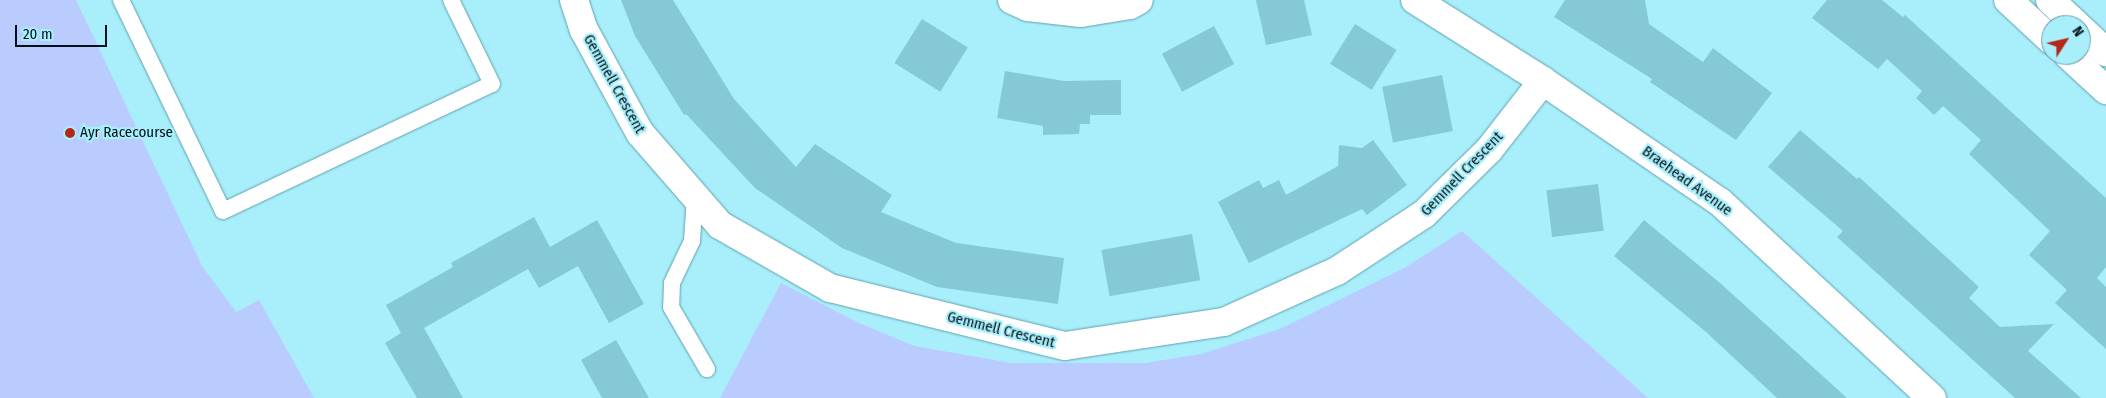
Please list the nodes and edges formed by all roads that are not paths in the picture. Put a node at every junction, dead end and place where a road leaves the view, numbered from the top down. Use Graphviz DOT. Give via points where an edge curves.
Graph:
graph roads {
  1 [pos="121,0"];
  2 [pos="451,0"];
  3 [pos="574,0"];
  4 [pos="1012,0"];
  5 [pos="1139,0"];
  6 [pos="1415,0"];
  7 [pos="2008,0"];
  8 [pos="2050,0"];
  9 [pos="2066,15"];
  10 [pos="2041,31"];
  11 [pos="2091,38"];
  12 [pos="2106,52"];
  13 [pos="2079,65"];
  14 [pos="1543,81"];
  15 [pos="2106,90"];
  16 [pos="695,196"];
  17 [pos="707,369"];
  18 [pos="1932,398"];
  1 -- 2 [label="lane" via="223,211 492,84"];
  3 -- 16 [label="street, Gemmell Crescent" via="584,30 640,133"];
  4 -- 5 [label="street" via="1028,7 1080,13 1130,6"];
  6 -- 14 [label="street, Braehead Avenue"];
  7 -- 10 [label="street"];
  8 -- 9 [label="street"];
  11 -- 12 [label="street"];
  13 -- 15 [label="street"];
  14 -- 16 [label="street, Gemmell Crescent" via="1489,150 1424,214 1337,271 1224,322 1066,346 830,288 720,225"];
  14 -- 18 [label="street, Braehead Avenue" via="1720,202"];
  16 -- 17 [label="lane" via="692,240 672,283 671,307"];
}
